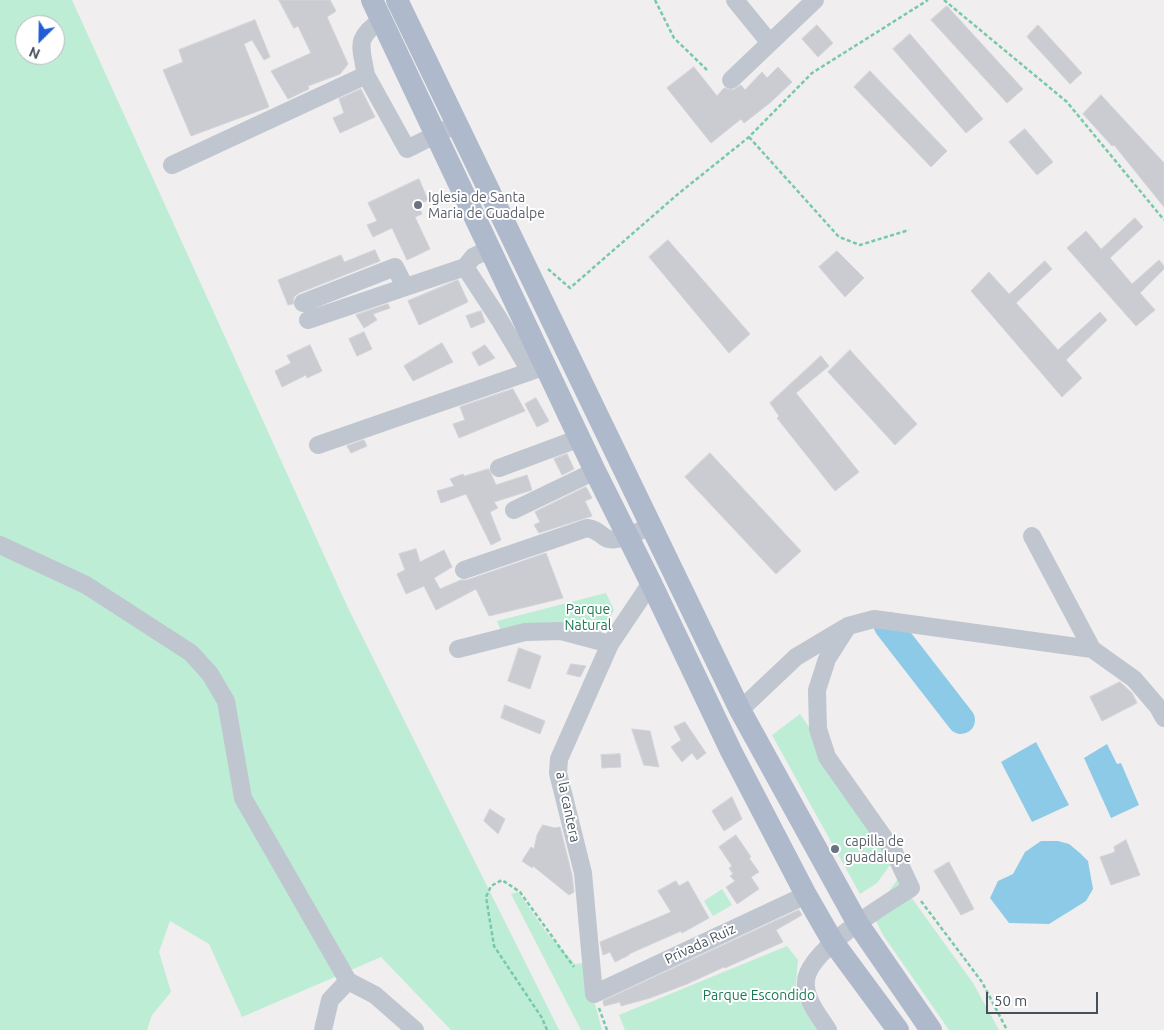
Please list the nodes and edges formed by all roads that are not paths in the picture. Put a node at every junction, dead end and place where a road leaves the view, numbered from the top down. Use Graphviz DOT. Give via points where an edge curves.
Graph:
graph roads {
  1 [pos="372,0"];
  2 [pos="397,0"];
  3 [pos="735,0"];
  4 [pos="815,0"];
  5 [pos="382,20"];
  6 [pos="770,43"];
  7 [pos="366,75"];
  8 [pos="732,80"];
  9 [pos="457,124"];
  10 [pos="436,134"];
  11 [pos="172,165"];
  12 [pos="490,249"];
  13 [pos="465,267"];
  14 [pos="405,287"];
  15 [pos="303,303"];
  16 [pos="308,320"];
  17 [pos="538,368"];
  18 [pos="580,438"];
  19 [pos="318,445"];
  20 [pos="499,468"];
  21 [pos="595,471"];
  22 [pos="514,510"];
  23 [pos="651,526"];
  24 [pos="627,536"];
  25 [pos="1032,536"];
  26 [pos="0,545"];
  27 [pos="464,570"];
  28 [pos="651,583"];
  29 [pos="848,626"];
  30 [pos="610,644"];
  31 [pos="458,649"];
  32 [pos="1092,649"];
  33 [pos="740,710"];
  34 [pos="1164,718"];
  35 [pos="806,895"];
  36 [pos="858,924"];
  37 [pos="833,942"];
  38 [pos="348,981"];
  39 [pos="594,994"];
  40 [pos="323,1030"];
  41 [pos="416,1030"];
  42 [pos="828,1030"];
  43 [pos="898,1030"];
  44 [pos="931,1030"];
  1 -- 5 [label="main road"];
  2 -- 9 [label="main road"];
  3 -- 6 [label="street"];
  4 -- 6 [label="street"];
  5 -- 7 [label="street" via="369,29 360,43"];
  5 -- 10 [label="main road"];
  6 -- 8 [label="street"];
  7 -- 10 [label="street" via="407,149"];
  7 -- 11 [label="street"];
  9 -- 10 [label="street"];
  9 -- 23 [label="main road"];
  10 -- 12 [label="main road"];
  12 -- 13 [label="street" via="473,257"];
  12 -- 17 [label="main road"];
  13 -- 14 [label="street"];
  13 -- 17 [label="street" via="499,319"];
  14 -- 15 [label="street" via="396,267"];
  14 -- 16 [label="street"];
  17 -- 18 [label="main road"];
  17 -- 19 [label="street"];
  18 -- 20 [label="street"];
  18 -- 21 [label="main road"];
  21 -- 22 [label="street"];
  21 -- 24 [label="main road"];
  23 -- 24 [label="street"];
  23 -- 33 [label="main road"];
  24 -- 27 [label="street" via="608,539 596,529 587,528"];
  24 -- 28 [label="main road"];
  25 -- 32 [label="street"];
  26 -- 38 [label="street" via="86,585 191,653 210,674 226,701 243,798"];
  28 -- 30 [label="street, a la cantera"];
  28 -- 35 [label="main road" via="731,751"];
  29 -- 32 [label="street" via="874,620"];
  29 -- 33 [label="street" via="796,657"];
  29 -- 36 [label="street" via="827,659 817,690 818,729 826,757 894,852 911,888"];
  30 -- 31 [label="street" via="561,631 525,632"];
  30 -- 39 [label="street, a la cantera" via="564,745 558,773 583,874"];
  32 -- 34 [label="street" via="1134,678"];
  33 -- 36 [label="main road"];
  35 -- 37 [label="main road"];
  35 -- 39 [label="street, Privada Ruiz"];
  36 -- 37 [label="street"];
  36 -- 44 [label="main road"];
  37 -- 42 [label="street" via="809,967 805,982 810,1002"];
  37 -- 43 [label="main road"];
  38 -- 40 [label="street" via="330,1000"];
  38 -- 41 [label="street" via="375,995"];
}
